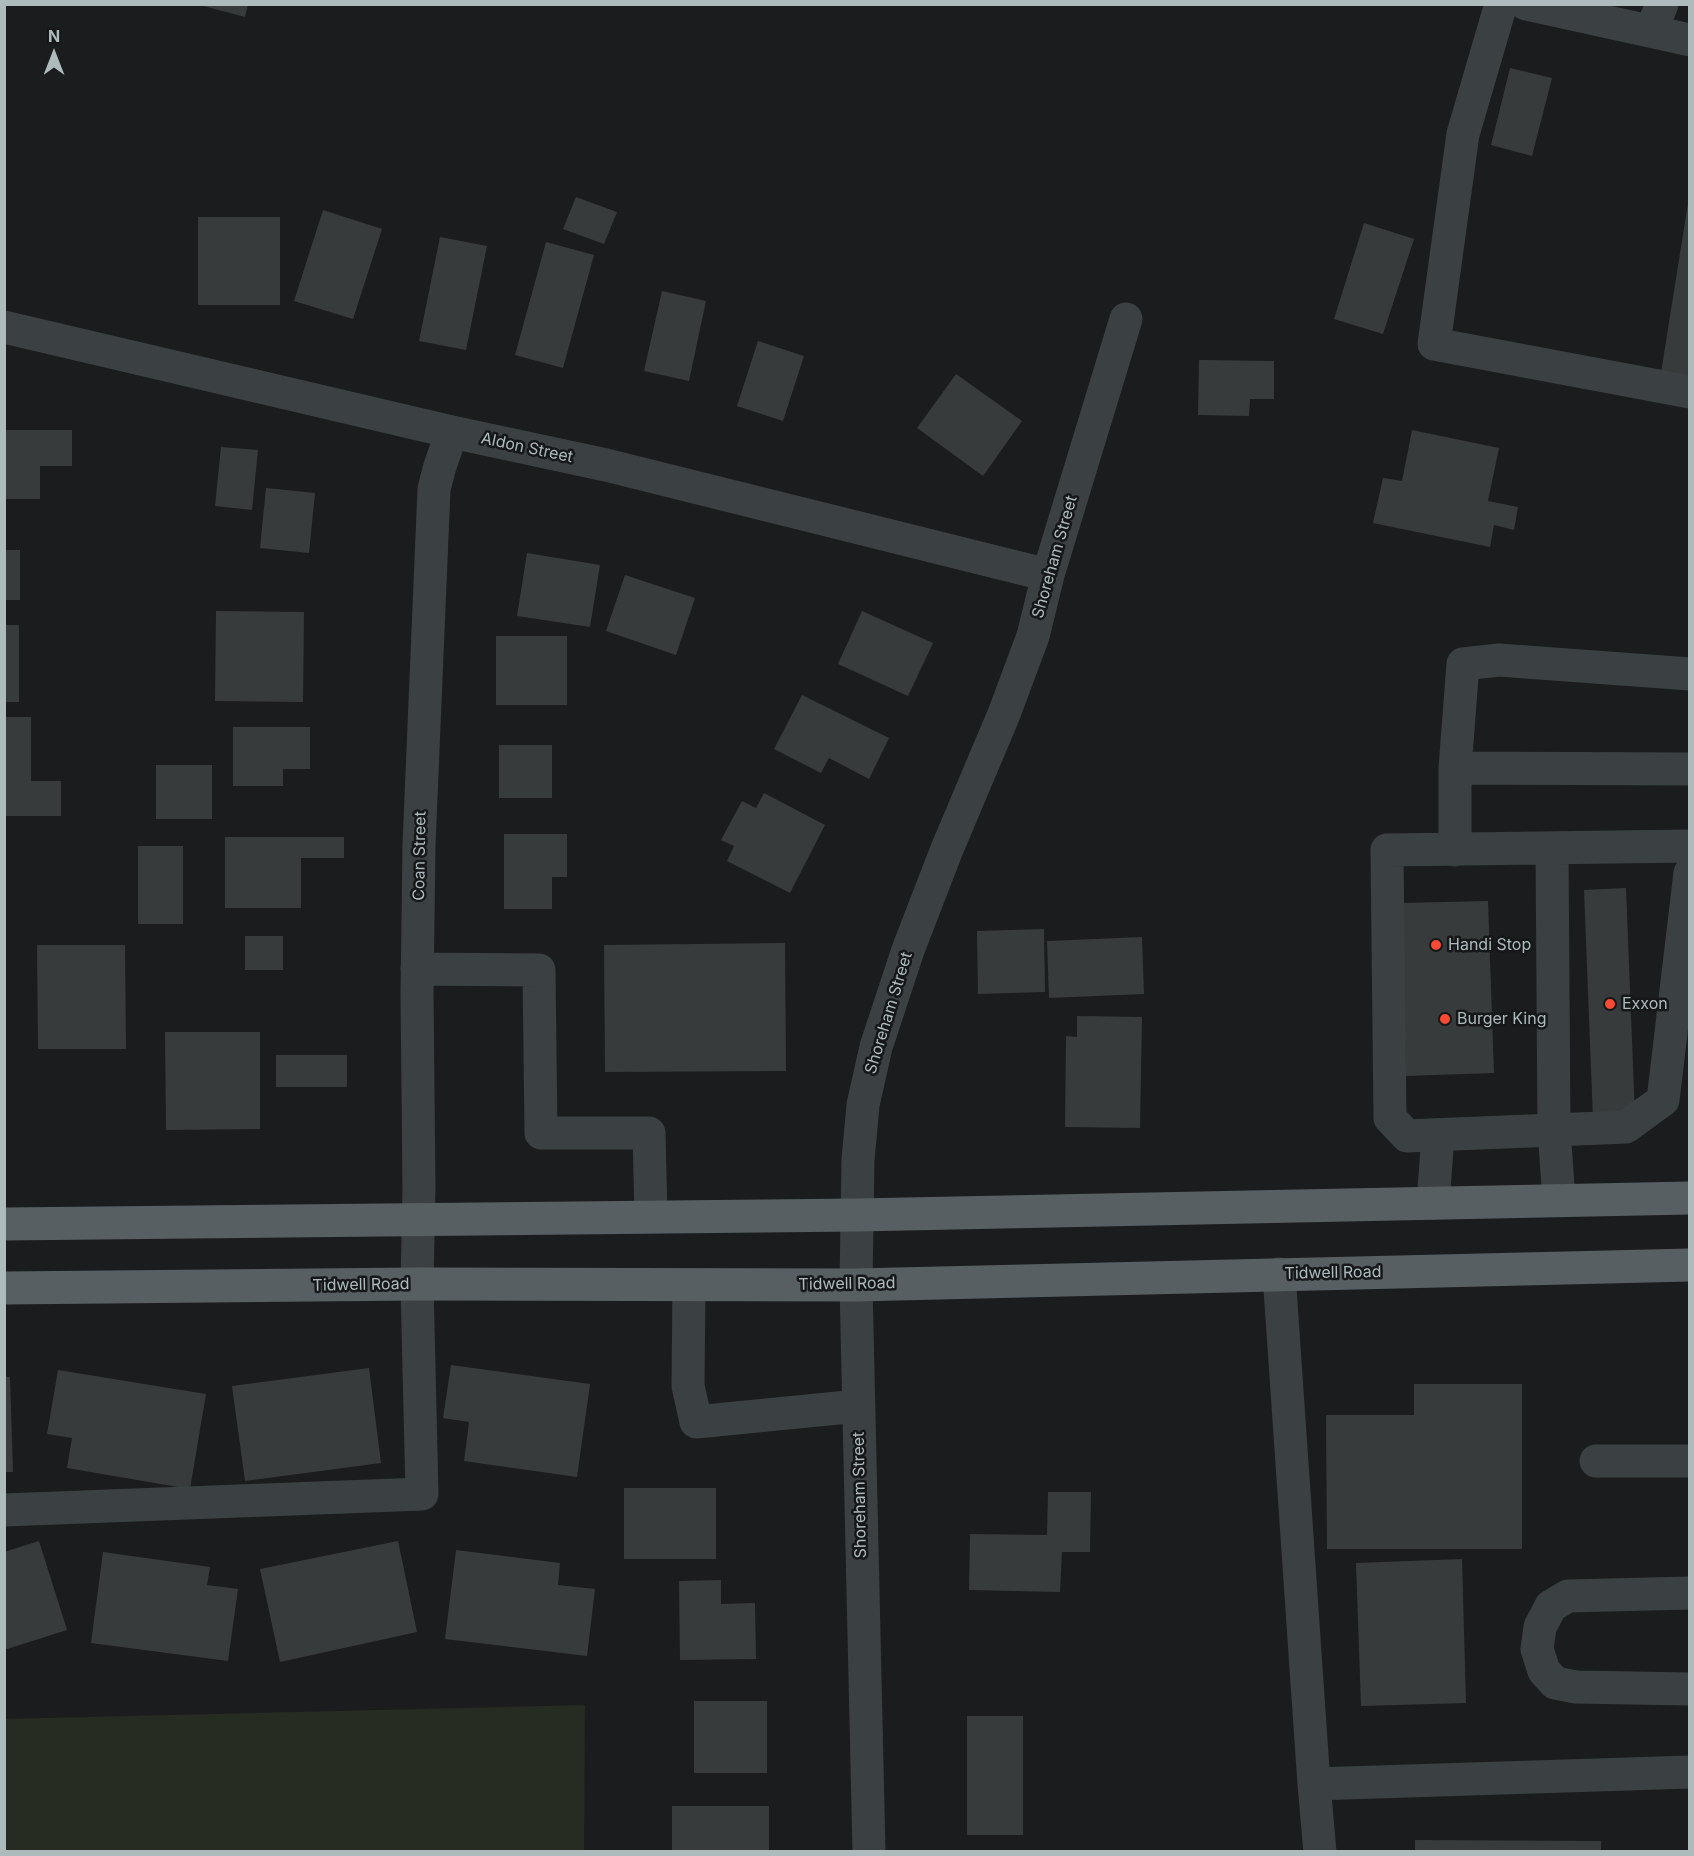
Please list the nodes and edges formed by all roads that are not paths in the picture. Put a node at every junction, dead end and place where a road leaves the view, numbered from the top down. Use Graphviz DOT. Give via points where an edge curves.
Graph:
graph roads {
  1 [pos="1501,4"];
  2 [pos="1527,4"];
  3 [pos="1657,17"];
  4 [pos="1689,40"];
  5 [pos="1126,319"];
  6 [pos="4,327"];
  7 [pos="1689,392"];
  8 [pos="452,432"];
  9 [pos="1048,575"];
  10 [pos="1689,674"];
  11 [pos="1455,768"];
  12 [pos="1689,769"];
  13 [pos="1689,846"];
  14 [pos="1552,848"];
  15 [pos="1455,850"];
  16 [pos="1689,873"];
  17 [pos="1689,878"];
  18 [pos="417,969"];
  19 [pos="1682,1006"];
  20 [pos="1554,1130"];
  21 [pos="1438,1135"];
  22 [pos="1689,1198"];
  23 [pos="1559,1200"];
  24 [pos="1433,1203"];
  25 [pos="857,1215"];
  26 [pos="651,1216"];
  27 [pos="419,1218"];
  28 [pos="4,1224"];
  29 [pos="1689,1265"];
  30 [pos="1279,1274"];
  31 [pos="417,1284"];
  32 [pos="689,1285"];
  33 [pos="855,1285"];
  34 [pos="4,1288"];
  35 [pos="858,1406"];
  36 [pos="1596,1461"];
  37 [pos="1689,1461"];
  38 [pos="4,1510"];
  39 [pos="1689,1593"];
  40 [pos="1689,1689"];
  41 [pos="1689,1772"];
  42 [pos="1314,1784"];
  43 [pos="869,1851"];
  44 [pos="1320,1851"];
  1 -- 7 [label="street" via="1462,134 1434,344"];
  2 -- 3 [label="street"];
  3 -- 4 [label="street"];
  5 -- 9 [label="street, Shoreham Street"];
  6 -- 8 [label="street, Aldon Street"];
  8 -- 9 [label="street, Aldon Street" via="606,465"];
  8 -- 18 [label="street, Coan Street" via="434,489"];
  9 -- 25 [label="street, Shoreham Street" via="1034,636 942,860 876,1047 863,1105"];
  10 -- 11 [label="street" via="1499,660 1463,664"];
  11 -- 12 [label="street"];
  11 -- 15 [label="street"];
  13 -- 14 [label="street"];
  14 -- 15 [label="street"];
  14 -- 20 [label="street"];
  15 -- 21 [label="street" via="1386,850 1390,1118 1407,1136"];
  16 -- 17 [label="street"];
  17 -- 19 [label="street"];
  18 -- 26 [label="street" via="539,970 541,1132 649,1133"];
  18 -- 27 [label="street, Coan Street"];
  19 -- 20 [label="street" via="1663,1100 1626,1127"];
  20 -- 21 [label="street"];
  20 -- 23 [label="street"];
  21 -- 24 [label="street"];
  22 -- 23 [label="main road"];
  23 -- 24 [label="main road"];
  24 -- 25 [label="main road"];
  25 -- 26 [label="main road"];
  25 -- 33 [label="street, Shoreham Street"];
  26 -- 27 [label="main road"];
  27 -- 28 [label="main road"];
  27 -- 31 [label="street, Coan Street"];
  29 -- 30 [label="main road, Tidwell Road"];
  30 -- 33 [label="main road, Tidwell Road"];
  30 -- 42 [label="street"];
  31 -- 32 [label="main road, Tidwell Road"];
  31 -- 34 [label="main road, Tidwell Road"];
  31 -- 38 [label="street, Coan Street" via="422,1494"];
  32 -- 33 [label="main road, Tidwell Road"];
  32 -- 35 [label="street" via="688,1386 696,1422"];
  33 -- 35 [label="street, Shoreham Street"];
  35 -- 43 [label="street, Shoreham Street"];
  36 -- 37 [label="street"];
  39 -- 40 [label="street" via="1568,1596 1551,1606 1540,1627 1537,1649 1544,1671 1556,1683 1576,1687"];
  41 -- 42 [label="street"];
  42 -- 44 [label="street"];
}
